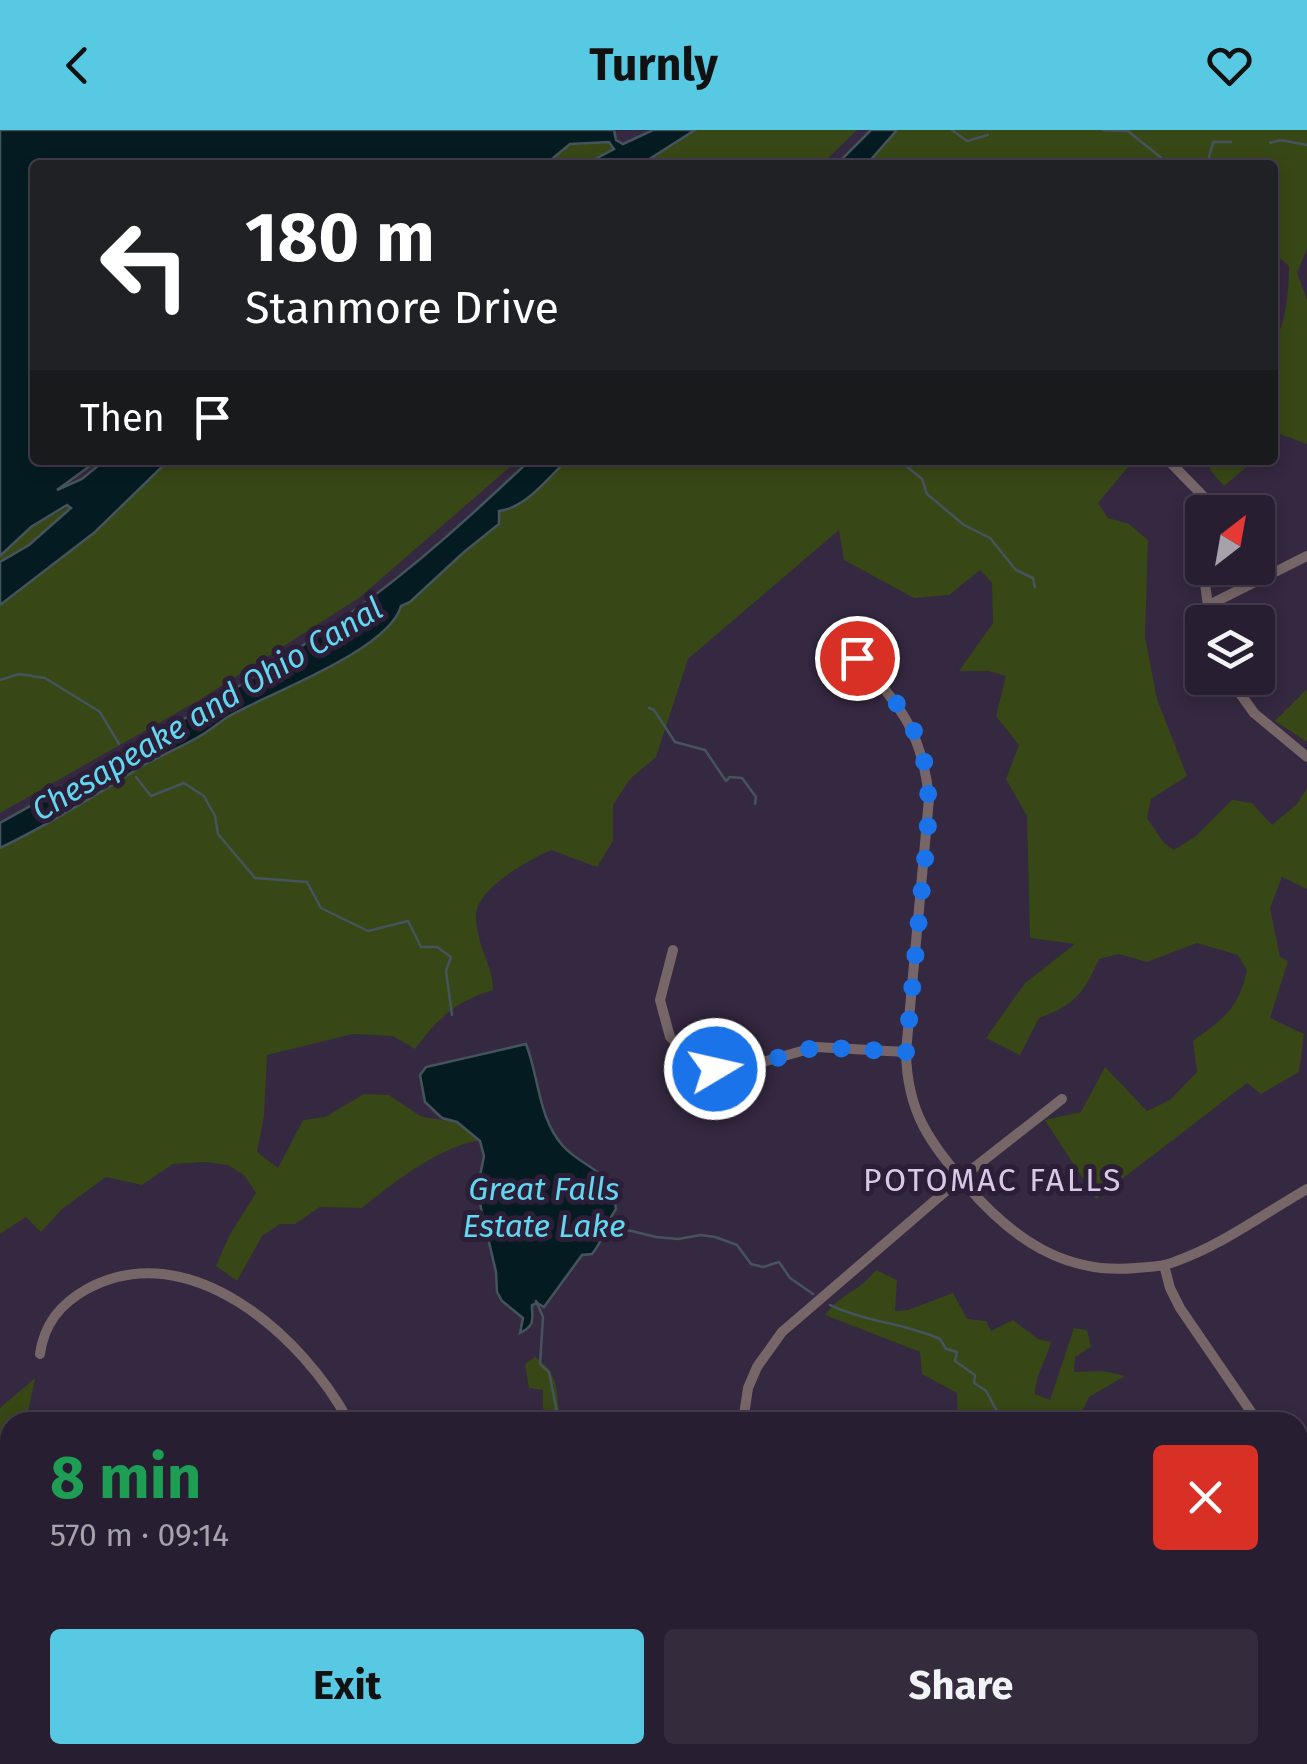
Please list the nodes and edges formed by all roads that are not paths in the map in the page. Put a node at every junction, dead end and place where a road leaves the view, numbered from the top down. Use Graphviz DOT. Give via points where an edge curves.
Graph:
graph roads {
  1 [pos="1173,465"];
  2 [pos="1202,495"];
  3 [pos="1307,556"];
  4 [pos="1209,605"];
  5 [pos="857,658"];
  6 [pos="1241,695"];
  7 [pos="1307,757"];
  8 [pos="673,950"];
  9 [pos="906,1052"];
  10 [pos="1062,1099"];
  11 [pos="961,1178"];
  12 [pos="1307,1189"];
  13 [pos="1164,1266"];
  14 [pos="40,1354"];
  15 [pos="343,1412"];
  16 [pos="744,1412"];
  17 [pos="1251,1412"];
  1 -- 2 [label="street"];
  3 -- 4 [label="street"];
  5 -- 9 [label="street" via="913,729 926,770"];
  6 -- 7 [label="street"];
  8 -- 9 [label="street" via="660,1000 670,1037 694,1060 734,1070 816,1047"];
  9 -- 11 [label="street" via="915,1113"];
  10 -- 11 [label="street"];
  11 -- 13 [label="street" via="1008,1230 1054,1257 1116,1270"];
  11 -- 16 [label="street" via="782,1332 757,1367"];
  12 -- 13 [label="street"];
  13 -- 17 [label="street" via="1180,1308"];
  14 -- 15 [label="street" via="52,1316 97,1284 137,1272 190,1277 233,1299 287,1342"];
}
